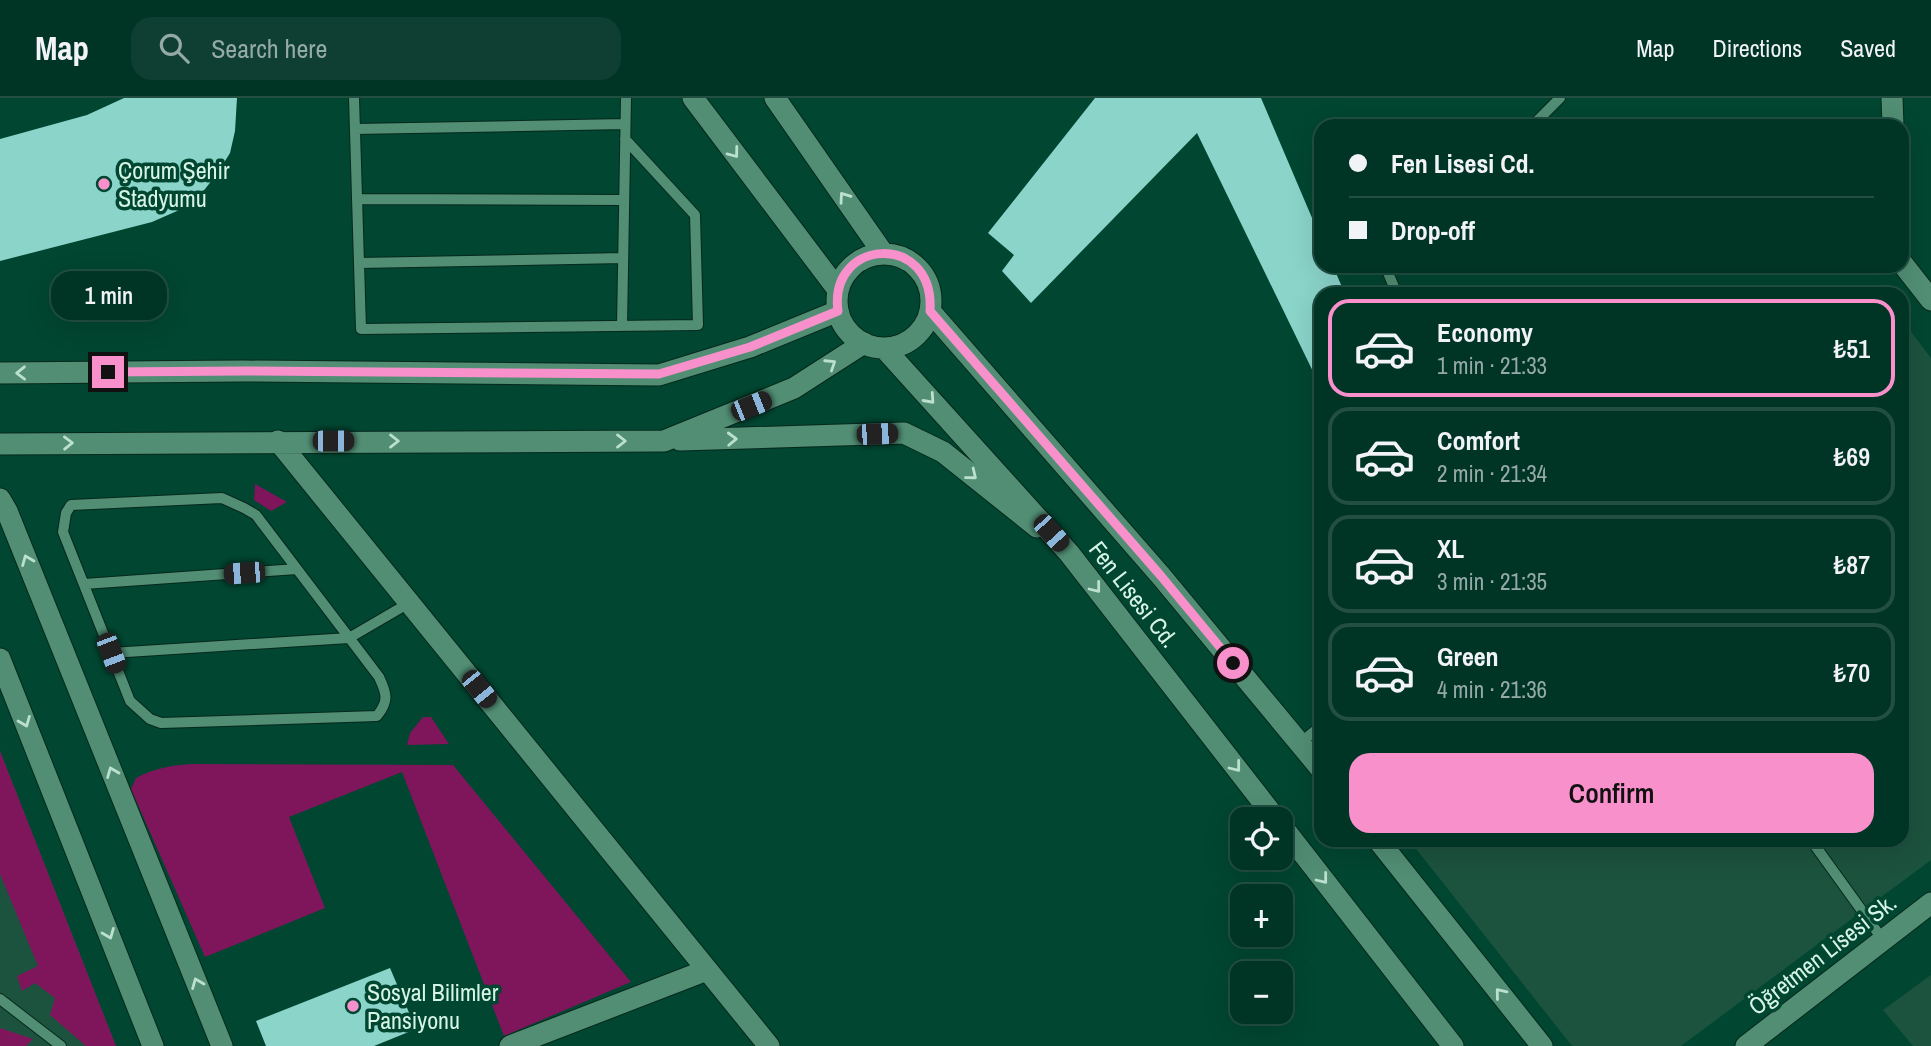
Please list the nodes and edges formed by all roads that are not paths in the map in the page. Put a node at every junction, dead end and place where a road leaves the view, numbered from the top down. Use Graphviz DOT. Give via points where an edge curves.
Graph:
graph roads {
  1 [pos="354,98"];
  2 [pos="626,98"];
  3 [pos="693,98"];
  4 [pos="775,98"];
  5 [pos="1560,98"];
  6 [pos="1892,98"];
  7 [pos="1539,119"];
  8 [pos="1893,119"];
  9 [pos="625,124"];
  10 [pos="355,129"];
  11 [pos="625,139"];
  12 [pos="357,200"];
  13 [pos="624,200"];
  14 [pos="883,253"];
  15 [pos="624,258"];
  16 [pos="359,263"];
  17 [pos="1909,272"];
  18 [pos="1931,300"];
  19 [pos="838,301"];
  20 [pos="930,311"];
  21 [pos="622,326"];
  22 [pos="874,346"];
  23 [pos="0,373"];
  24 [pos="664,441"];
  25 [pos="278,442"];
  26 [pos="0,444"];
  27 [pos="0,499"];
  28 [pos="1069,553"];
  29 [pos="297,569"];
  30 [pos="84,584"];
  31 [pos="409,603"];
  32 [pos="349,638"];
  33 [pos="111,653"];
  34 [pos="0,659"];
  35 [pos="1314,732"];
  36 [pos="1300,743"];
  37 [pos="1314,760"];
  38 [pos="1267,807"];
  39 [pos="1293,840"];
  40 [pos="1384,847"];
  41 [pos="1816,847"];
  42 [pos="1931,904"];
  43 [pos="1883,940"];
  44 [pos="707,970"];
  45 [pos="0,999"];
  46 [pos="61,1046"];
  47 [pos="153,1046"];
  48 [pos="222,1046"];
  49 [pos="510,1046"];
  50 [pos="769,1046"];
  51 [pos="1453,1046"];
  52 [pos="1542,1046"];
  53 [pos="1746,1046"];
  1 -- 10 [label="lane"];
  2 -- 9 [label="lane"];
  3 -- 19 [label="street, one-way"];
  14 -- 4 [label="street, one-way"];
  5 -- 7 [label="lane"];
  6 -- 8 [label="street"];
  9 -- 10 [label="lane"];
  9 -- 11 [label="lane"];
  10 -- 12 [label="lane"];
  11 -- 13 [label="lane"];
  11 -- 21 [label="lane" via="695,215 698,325"];
  12 -- 13 [label="lane"];
  12 -- 16 [label="lane"];
  13 -- 15 [label="lane"];
  14 -- 19 [label="street" via="854,264 844,276"];
  14 -- 20 [label="street" via="904,258 920,270 928,283"];
  15 -- 16 [label="lane"];
  15 -- 21 [label="lane"];
  16 -- 21 [label="lane" via="361,330"];
  17 -- 18 [label="street"];
  19 -- 22 [label="street" via="844,325 852,335"];
  19 -- 23 [label="street, one-way" via="750,347 659,374"];
  20 -- 22 [label="street" via="914,338 900,345"];
  20 -- 36 [label="street, Fen Lisesi Cd."];
  24 -- 22 [label="street, one-way" via="794,388"];
  22 -- 28 [label="street, Fen Lisesi Cd., one-way"];
  25 -- 24 [label="street, one-way"];
  24 -- 28 [label="street, one-way" via="904,433 943,452"];
  26 -- 25 [label="street, one-way"];
  25 -- 31 [label="street"];
  48 -- 27 [label="street, one-way"];
  28 -- 38 [label="street, Fen Lisesi Cd., one-way"];
  29 -- 30 [label="lane"];
  29 -- 30 [label="lane" via="256,515 222,498 71,505 63,532"];
  29 -- 32 [label="lane"];
  30 -- 33 [label="lane"];
  31 -- 32 [label="lane"];
  31 -- 44 [label="street"];
  32 -- 33 [label="lane"];
  32 -- 33 [label="lane" via="386,690 385,705 377,716 161,723 130,701"];
  34 -- 47 [label="street, one-way"];
  35 -- 36 [label="lane"];
  36 -- 37 [label="street, Fen Lisesi Cd."];
  39 -- 51 [label="street, one-way"];
  52 -- 40 [label="street, one-way"];
  41 -- 43 [label="lane"];
  42 -- 43 [label="street, Öğretmen Lisesi Sk."];
  43 -- 53 [label="street, Öğretmen Lisesi Sk."];
  44 -- 49 [label="street"];
  44 -- 50 [label="street"];
  45 -- 46 [label="lane"];
}
